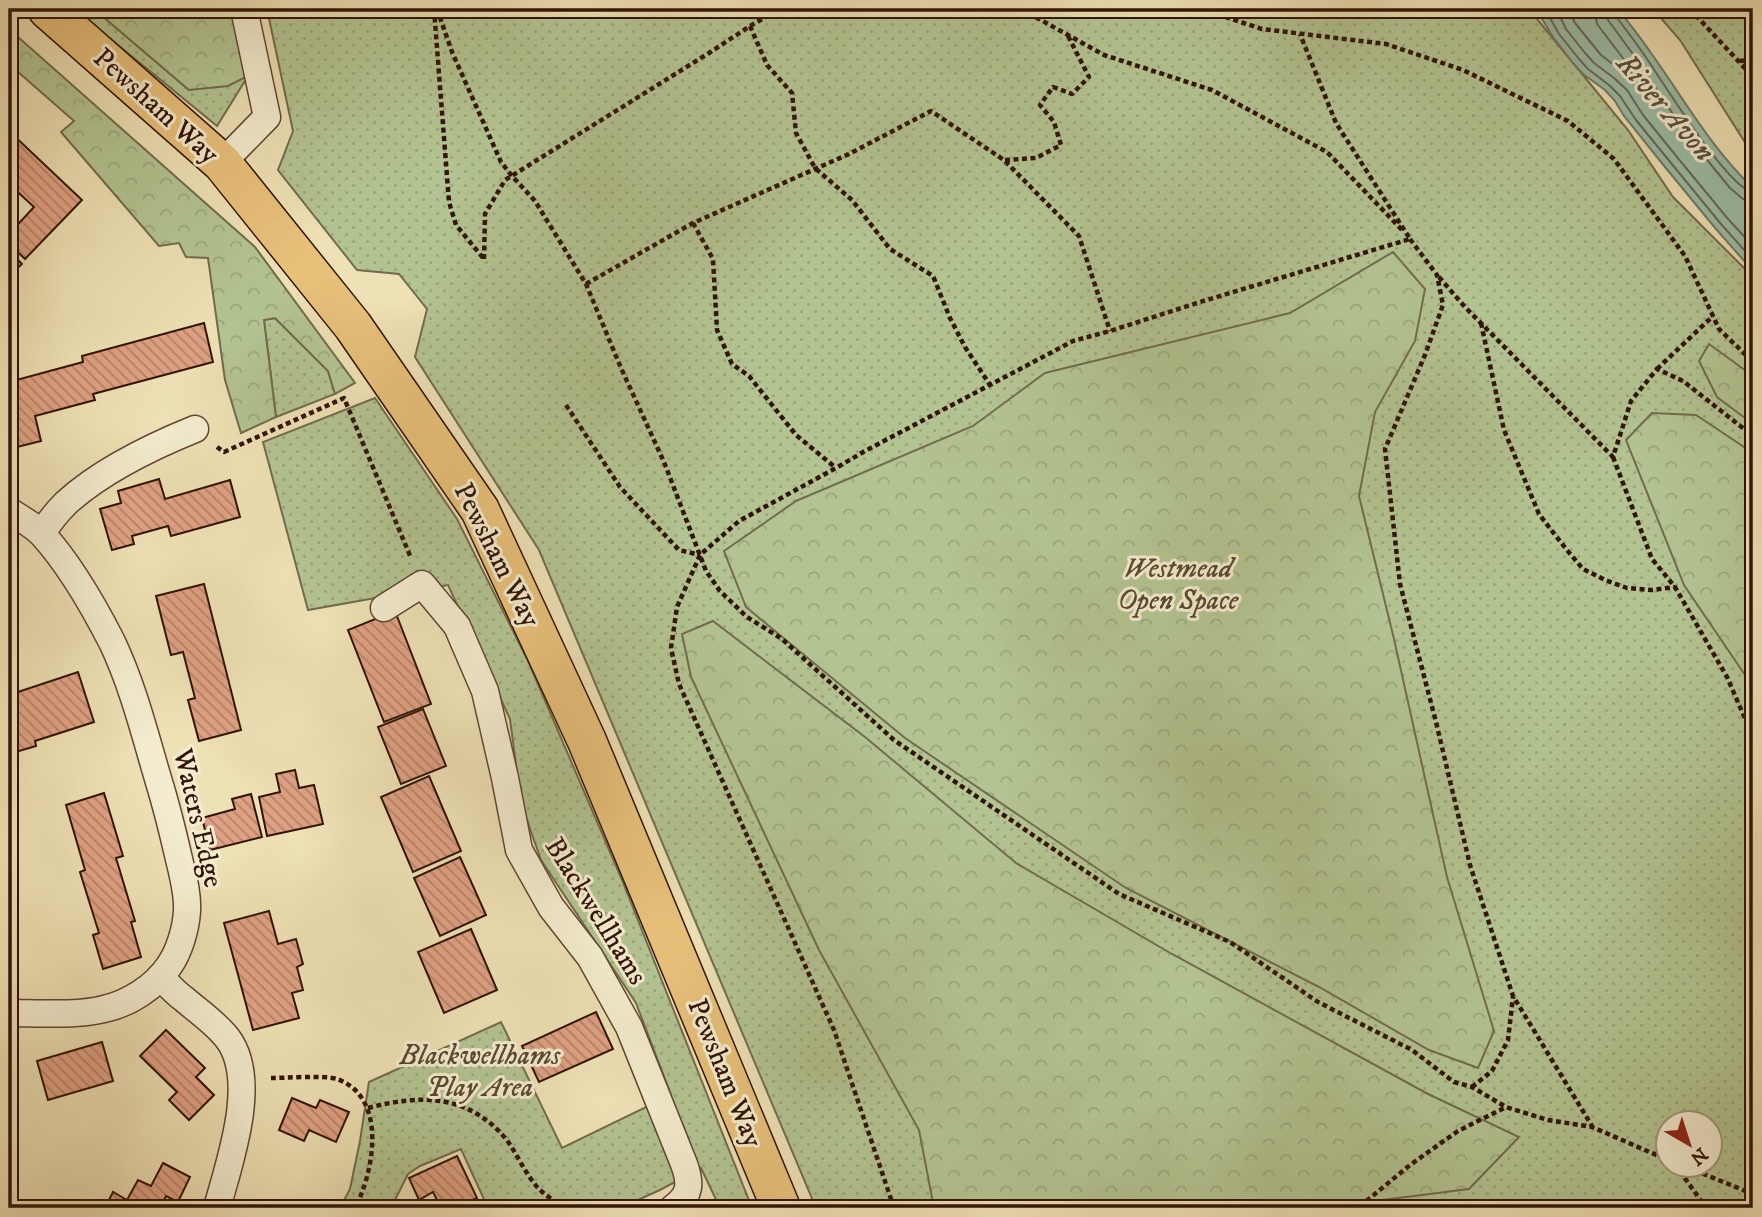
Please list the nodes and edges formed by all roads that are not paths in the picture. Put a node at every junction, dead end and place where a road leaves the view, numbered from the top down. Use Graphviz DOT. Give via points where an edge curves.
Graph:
graph roads {
  1 [pos="47,9"];
  2 [pos="244,9"];
  3 [pos="222,163"];
  4 [pos="195,429"];
  5 [pos="9,511"];
  6 [pos="41,533"];
  7 [pos="384,608"];
  8 [pos="160,977"];
  9 [pos="9,1013"];
  10 [pos="685,1205"];
  11 [pos="217,1208"];
  12 [pos="781,1208"];
  1 -- 3 [label="main road, Pewsham Way"];
  2 -- 3 [label="street" via="267,117"];
  3 -- 12 [label="main road, Pewsham Way" via="354,327 480,510 587,741"];
  4 -- 6 [label="street" via="105,475 67,502"];
  5 -- 6 [label="street, Waters Edge"];
  6 -- 8 [label="street, Waters Edge" via="69,569 112,642 170,820 187,912 180,943"];
  7 -- 10 [label="street, Blackwellhams" via="422,584 457,626 485,691 519,850 551,907 590,957 629,1027 689,1178"];
  8 -- 9 [label="street, Waters Edge" via="128,1000 104,1010"];
  8 -- 11 [label="street" via="218,1027 236,1053 241,1099"];
}
